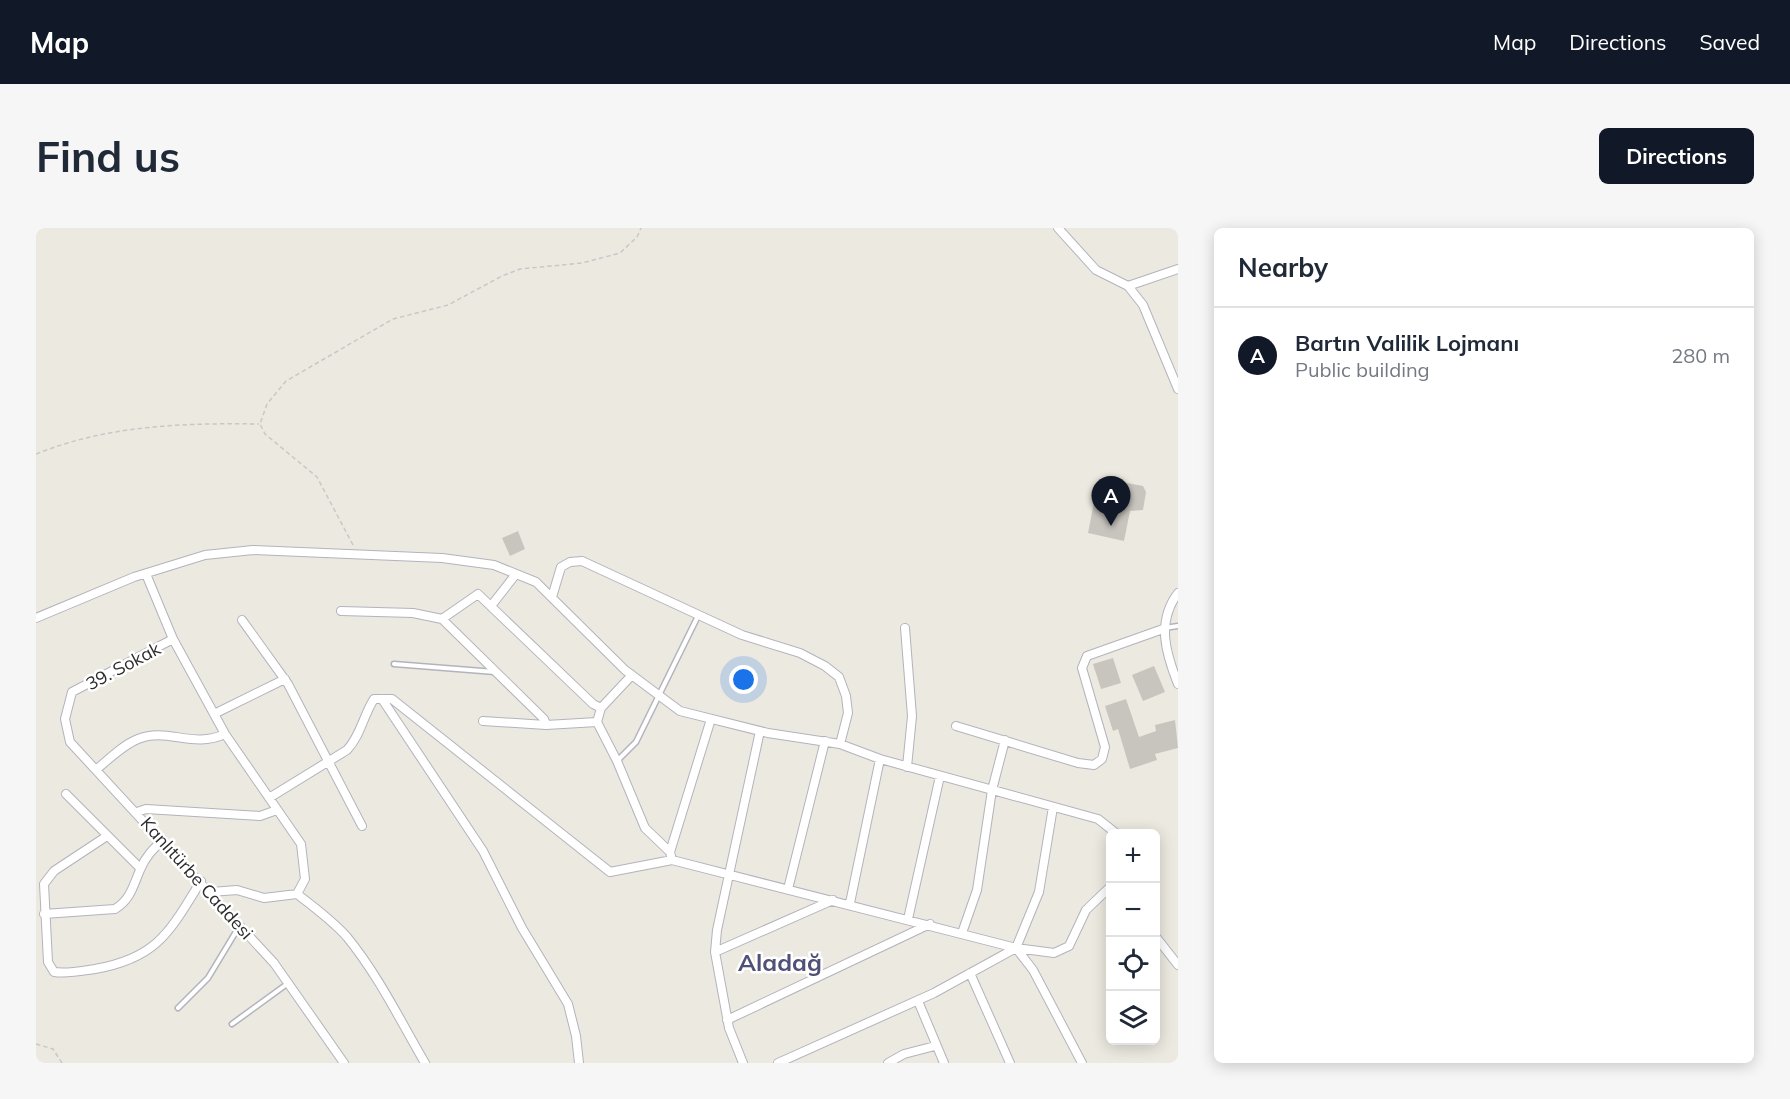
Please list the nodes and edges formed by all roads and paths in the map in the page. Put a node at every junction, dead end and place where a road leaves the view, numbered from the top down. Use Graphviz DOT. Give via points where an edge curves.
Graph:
graph roads {
  1 [pos="641,228"];
  2 [pos="1058,228"];
  3 [pos="1178,269"];
  4 [pos="1128,286"];
  5 [pos="1178,389"];
  6 [pos="260,424"];
  7 [pos="36,454"];
  8 [pos="363,555"];
  9 [pos="146,574"];
  10 [pos="516,574"];
  11 [pos="1178,593"];
  12 [pos="552,597"];
  13 [pos="491,606"];
  14 [pos="341,611"];
  15 [pos="699,615"];
  16 [pos="36,618"];
  17 [pos="242,620"];
  18 [pos="442,620"];
  19 [pos="1178,626"];
  20 [pos="905,628"];
  21 [pos="1163,628"];
  22 [pos="173,639"];
  23 [pos="394,664"];
  24 [pos="496,672"];
  25 [pos="632,675"];
  26 [pos="285,679"];
  27 [pos="1178,684"];
  28 [pos="72,692"];
  29 [pos="660,696"];
  30 [pos="382,699"];
  31 [pos="601,708"];
  32 [pos="214,714"];
  33 [pos="711,718"];
  34 [pos="483,721"];
  35 [pos="597,722"];
  36 [pos="546,725"];
  37 [pos="956,726"];
  38 [pos="760,731"];
  39 [pos="225,734"];
  40 [pos="1005,740"];
  41 [pos="825,741"];
  42 [pos="840,744"];
  43 [pos="880,759"];
  44 [pos="617,760"];
  45 [pos="327,762"];
  46 [pos="907,767"];
  47 [pos="97,769"];
  48 [pos="940,776"];
  49 [pos="992,790"];
  50 [pos="66,794"];
  51 [pos="269,798"];
  52 [pos="1053,807"];
  53 [pos="277,810"];
  54 [pos="137,812"];
  55 [pos="362,826"];
  56 [pos="1111,829"];
  57 [pos="107,836"];
  58 [pos="163,840"];
  59 [pos="671,856"];
  60 [pos="140,868"];
  61 [pos="729,876"];
  62 [pos="201,881"];
  63 [pos="788,890"];
  64 [pos="1106,891"];
  65 [pos="211,892"];
  66 [pos="297,894"];
  67 [pos="833,900"];
  68 [pos="850,903"];
  69 [pos="44,914"];
  70 [pos="908,919"];
  71 [pos="930,924"];
  72 [pos="241,925"];
  73 [pos="962,933"];
  74 [pos="1160,943"];
  75 [pos="1016,948"];
  76 [pos="716,952"];
  77 [pos="1178,965"];
  78 [pos="970,974"];
  79 [pos="288,984"];
  80 [pos="918,1001"];
  81 [pos="178,1008"];
  82 [pos="727,1020"];
  83 [pos="232,1024"];
  84 [pos="36,1044"];
  85 [pos="935,1046"];
  86 [pos="63,1063"];
  87 [pos="345,1063"];
  88 [pos="425,1063"];
  89 [pos="579,1063"];
  90 [pos="743,1063"];
  91 [pos="778,1063"];
  92 [pos="888,1063"];
  93 [pos="944,1063"];
  94 [pos="1010,1063"];
  95 [pos="1082,1063"];
  1 -- 6 [label="path" via="620,253 582,264 520,269 448,305 393,319 286,381 267,404"];
  2 -- 4 [label="street" via="1096,270"];
  3 -- 4 [label="street"];
  4 -- 5 [label="street" via="1143,305"];
  6 -- 7 [label="path" via="133,428"];
  6 -- 8 [label="path" via="266,434 317,477 353,544"];
  8 -- 9 [label="street" via="253,550 205,555"];
  8 -- 10 [label="street" via="442,558 494,565"];
  9 -- 16 [label="street"];
  9 -- 22 [label="street"];
  10 -- 12 [label="street" via="536,582"];
  10 -- 13 [label="street"];
  11 -- 21 [label="street"];
  12 -- 15 [label="street" via="561,567 582,561"];
  12 -- 25 [label="street"];
  13 -- 18 [label="street" via="478,594"];
  13 -- 31 [label="street"];
  14 -- 18 [label="street" via="413,613"];
  15 -- 29 [label="lane"];
  15 -- 42 [label="street" via="809,656 832,671 842,683 848,705"];
  17 -- 26 [label="street"];
  18 -- 24 [label="street"];
  19 -- 21 [label="lane"];
  20 -- 46 [label="street" via="912,716"];
  21 -- 27 [label="street" via="1168,660"];
  21 -- 40 [label="street" via="1087,656 1082,668 1105,747 1102,759 1094,765"];
  22 -- 28 [label="street, 39. Sokak"];
  22 -- 32 [label="street"];
  23 -- 24 [label="lane"];
  24 -- 36 [label="street" via="544,718"];
  25 -- 29 [label="street"];
  25 -- 31 [label="street"];
  26 -- 32 [label="street"];
  26 -- 45 [label="street"];
  28 -- 47 [label="street, Kanlıtürbe Caddesi" via="65,719 70,742"];
  29 -- 33 [label="street" via="680,711"];
  29 -- 44 [label="lane" via="636,742"];
  30 -- 45 [label="street" via="374,699 365,713 357,739"];
  30 -- 59 [label="street" via="392,699 610,872"];
  30 -- 89 [label="street" via="483,851 522,928 568,1004"];
  31 -- 35 [label="street"];
  32 -- 39 [label="street"];
  33 -- 38 [label="street"];
  33 -- 59 [label="street"];
  34 -- 36 [label="street"];
  35 -- 36 [label="street"];
  35 -- 44 [label="street"];
  37 -- 40 [label="street"];
  38 -- 41 [label="street"];
  38 -- 61 [label="street"];
  39 -- 47 [label="street" via="197,741 147,736 128,744"];
  39 -- 51 [label="street"];
  40 -- 49 [label="street"];
  41 -- 42 [label="street"];
  41 -- 63 [label="street"];
  42 -- 43 [label="street"];
  43 -- 46 [label="street"];
  43 -- 68 [label="street"];
  44 -- 59 [label="street" via="645,828"];
  45 -- 51 [label="street"];
  45 -- 55 [label="street"];
  46 -- 48 [label="street"];
  47 -- 54 [label="street, Kanlıtürbe Caddesi"];
  48 -- 49 [label="street"];
  48 -- 70 [label="street"];
  49 -- 52 [label="street"];
  49 -- 73 [label="street" via="977,890"];
  50 -- 57 [label="street"];
  51 -- 53 [label="street"];
  52 -- 56 [label="street" via="1098,819"];
  52 -- 75 [label="street" via="1039,892"];
  53 -- 54 [label="street" via="260,816 146,809"];
  53 -- 66 [label="street" via="301,844 304,879"];
  54 -- 58 [label="street, Kanlıtürbe Caddesi"];
  57 -- 60 [label="street"];
  57 -- 69 [label="street" via="48,877 44,884"];
  58 -- 60 [label="street"];
  58 -- 62 [label="street, Kanlıtürbe Caddesi"];
  59 -- 61 [label="street"];
  60 -- 69 [label="street" via="131,893 116,909"];
  61 -- 63 [label="street"];
  61 -- 76 [label="street"];
  62 -- 65 [label="street, Kanlıtürbe Caddesi"];
  62 -- 69 [label="street" via="163,938 141,956 123,964 66,974 54,972 48,962"];
  63 -- 67 [label="street"];
  64 -- 75 [label="street" via="1086,910 1069,946 1054,953"];
  65 -- 66 [label="street" via="237,890 264,898"];
  65 -- 72 [label="street, Kanlıtürbe Caddesi"];
  66 -- 88 [label="street" via="346,935 378,981"];
  67 -- 68 [label="street"];
  67 -- 76 [label="street"];
  68 -- 70 [label="street"];
  70 -- 71 [label="street"];
  71 -- 73 [label="street"];
  71 -- 82 [label="street"];
  72 -- 79 [label="street, Kanlıtürbe Caddesi"];
  72 -- 81 [label="lane" via="208,978"];
  73 -- 75 [label="street"];
  74 -- 77 [label="street"];
  75 -- 78 [label="street"];
  75 -- 95 [label="street" via="1033,970"];
  76 -- 82 [label="street"];
  78 -- 80 [label="street"];
  78 -- 94 [label="street"];
  79 -- 83 [label="lane"];
  79 -- 87 [label="street, Kanlıtürbe Caddesi"];
  80 -- 85 [label="street"];
  80 -- 91 [label="street"];
  82 -- 90 [label="street"];
  84 -- 86 [label="path" via="53,1049"];
  85 -- 92 [label="street" via="904,1054"];
  85 -- 93 [label="street"];
}
